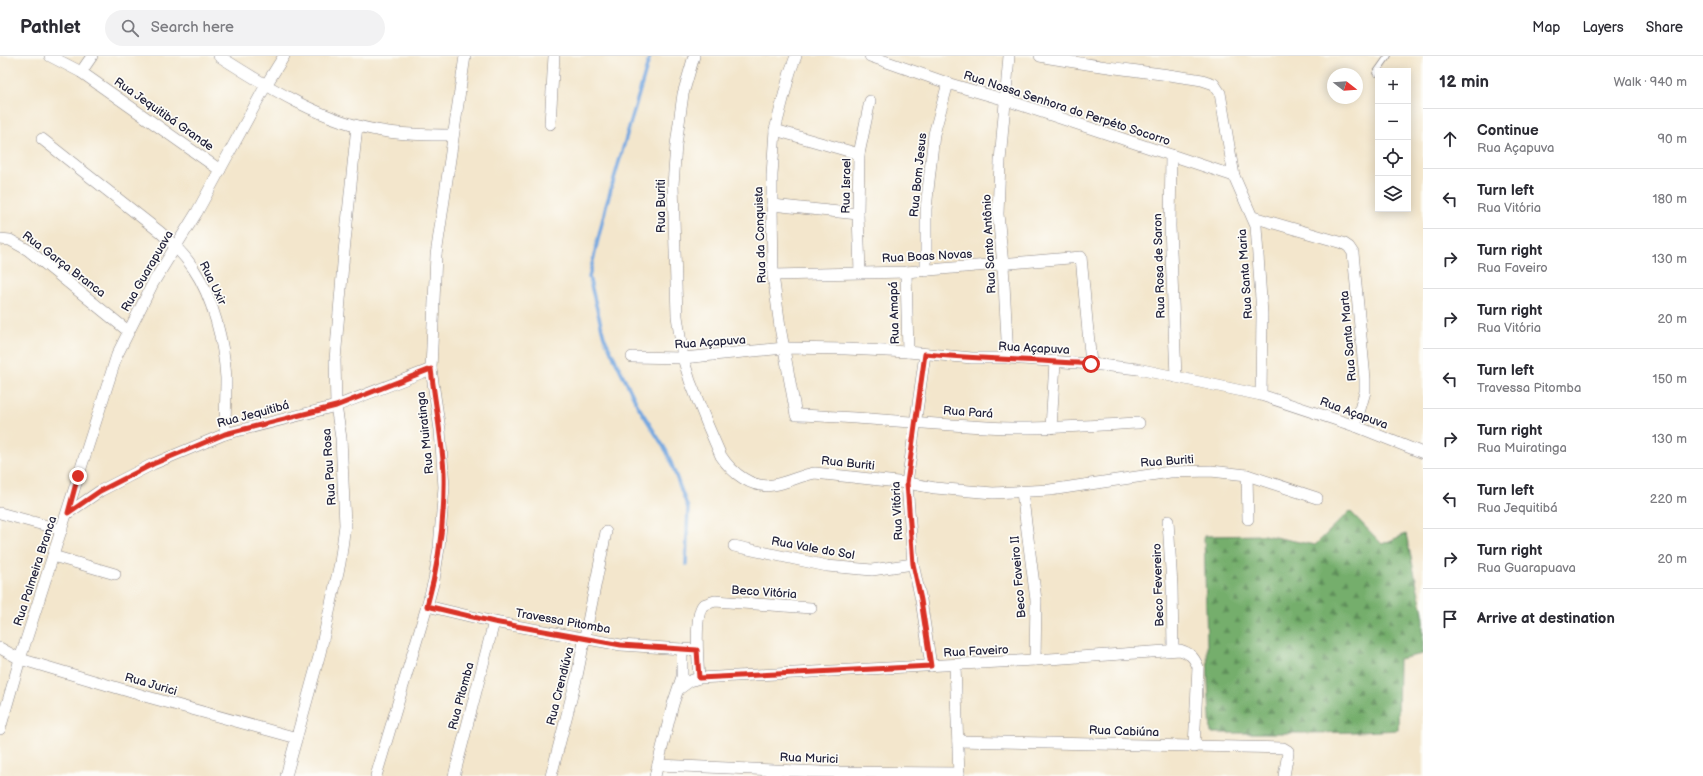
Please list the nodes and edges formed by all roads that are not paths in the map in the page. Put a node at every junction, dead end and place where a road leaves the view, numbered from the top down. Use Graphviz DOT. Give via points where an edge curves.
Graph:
graph roads {
  1 [pos="50,56"];
  2 [pos="92,56"];
  3 [pos="219,56"];
  4 [pos="284,56"];
  5 [pos="465,56"];
  6 [pos="554,56"];
  7 [pos="694,56"];
  8 [pos="796,56"];
  9 [pos="870,56"];
  10 [pos="1009,56"];
  11 [pos="1040,56"];
  12 [pos="1388,56"];
  13 [pos="1380,68"];
  14 [pos="82,72"];
  15 [pos="948,83"];
  16 [pos="266,85"];
  17 [pos="1006,100"];
  18 [pos="870,101"];
  19 [pos="550,124"];
  20 [pos="357,126"];
  21 [pos="775,130"];
  22 [pos="453,135"];
  23 [pos="42,139"];
  24 [pos="859,154"];
  25 [pos="1171,154"];
  26 [pos="220,170"];
  27 [pos="1234,176"];
  28 [pos="772,205"];
  29 [pos="858,214"];
  30 [pos="1253,217"];
  31 [pos="0,239"];
  32 [pos="175,246"];
  33 [pos="1003,265"];
  34 [pos="926,271"];
  35 [pos="860,272"];
  36 [pos="906,272"];
  37 [pos="773,275"];
  38 [pos="128,331"];
  39 [pos="784,348"];
  40 [pos="908,352"];
  41 [pos="925,354"];
  42 [pos="632,357"];
  43 [pos="683,358"];
  44 [pos="1008,358"];
  45 [pos="1055,362"];
  46 [pos="1091,364"];
  47 [pos="431,369"];
  48 [pos="1176,376"];
  49 [pos="1261,395"];
  50 [pos="336,406"];
  51 [pos="796,415"];
  52 [pos="915,422"];
  53 [pos="1139,423"];
  54 [pos="1355,426"];
  55 [pos="1051,428"];
  56 [pos="225,434"];
  57 [pos="1423,453"];
  58 [pos="1247,475"];
  59 [pos="907,483"];
  60 [pos="1022,492"];
  61 [pos="1317,498"];
  62 [pos="0,513"];
  63 [pos="68,513"];
  64 [pos="1248,519"];
  65 [pos="1168,521"];
  66 [pos="62,530"];
  67 [pos="606,532"];
  68 [pos="734,546"];
  69 [pos="53,556"];
  70 [pos="913,564"];
  71 [pos="115,574"];
  72 [pos="427,606"];
  73 [pos="811,608"];
  74 [pos="494,622"];
  75 [pos="585,639"];
  76 [pos="0,648"];
  77 [pos="682,649"];
  78 [pos="1173,649"];
  79 [pos="697,650"];
  80 [pos="20,659"];
  81 [pos="1035,660"];
  82 [pos="955,665"];
  83 [pos="931,666"];
  84 [pos="699,678"];
  85 [pos="679,689"];
  86 [pos="0,729"];
  87 [pos="297,738"];
  88 [pos="958,741"];
  89 [pos="1194,747"];
  90 [pos="658,765"];
  91 [pos="959,774"];
  92 [pos="286,776"];
  93 [pos="376,776"];
  94 [pos="454,776"];
  95 [pos="551,776"];
  96 [pos="655,776"];
  97 [pos="1284,776"];
  1 -- 14 [label="street, Rua Jequitibá Grande"];
  2 -- 14 [label="street"];
  3 -- 16 [label="street"];
  4 -- 16 [label="street, Rua Guarapuava"];
  5 -- 22 [label="street, Rua Muiratinga"];
  6 -- 19 [label="street"];
  7 -- 43 [label="street, Rua Buriti" via="679,117 673,184 677,316"];
  8 -- 21 [label="street, Rua da Conquista"];
  9 -- 15 [label="street, Rua Nossa Senhora do Perpéto Socorro"];
  10 -- 17 [label="street, Rua Santo Antônio"];
  11 -- 27 [label="street, Rua Santa Maria" via="1211,82 1222,100"];
  12 -- 13 [label="lane"];
  14 -- 26 [label="street, Rua Jequitibá Grande"];
  15 -- 17 [label="street, Rua Nossa Senhora do Perpéto Socorro"];
  15 -- 34 [label="street, Rua Bom Jesus" via="934,134 926,209"];
  16 -- 20 [label="street" via="311,108"];
  16 -- 26 [label="street, Rua Guarapuava"];
  17 -- 25 [label="street, Rua Nossa Senhora do Perpéto Socorro"];
  17 -- 33 [label="street, Rua Santo Antônio" via="998,214"];
  18 -- 24 [label="street, Rua Israel"];
  20 -- 22 [label="street" via="412,134"];
  20 -- 50 [label="street, Rua Pau Rosa" via="335,360"];
  21 -- 24 [label="street"];
  21 -- 28 [label="street, Rua da Conquista"];
  22 -- 47 [label="street, Rua Muiratinga" via="436,255"];
  23 -- 32 [label="street, Rua Uxir"];
  24 -- 29 [label="street, Rua Israel"];
  25 -- 27 [label="street, Rua Nossa Senhora do Perpéto Socorro"];
  25 -- 48 [label="street, Rua Rosa de Saron" via="1170,226"];
  26 -- 32 [label="street, Rua Guarapuava"];
  27 -- 30 [label="street, Rua Santa Maria"];
  28 -- 29 [label="street"];
  28 -- 37 [label="street, Rua da Conquista"];
  29 -- 35 [label="street, Rua Israel"];
  30 -- 49 [label="street, Rua Santa Maria" via="1258,235 1262,314"];
  30 -- 54 [label="street, Rua Santa Marta" via="1342,243 1353,253 1365,379 1365,392"];
  31 -- 38 [label="street, Rua Garça Branca" via="10,240 28,250"];
  32 -- 38 [label="street, Rua Guarapuava"];
  32 -- 56 [label="street, Rua Uxir" via="193,268 217,320 226,378"];
  33 -- 34 [label="street, Rua Boas Novas"];
  33 -- 44 [label="street, Rua Santo Antônio"];
  33 -- 46 [label="street, Rua Boas Novas" via="1082,257"];
  34 -- 36 [label="street, Rua Boas Novas"];
  35 -- 36 [label="street, Rua Boas Novas"];
  35 -- 37 [label="street, Rua Boas Novas"];
  36 -- 40 [label="street, Rua Amapá"];
  37 -- 39 [label="street, Rua da Conquista"];
  38 -- 63 [label="street, Rua Guarapuava" via="104,391"];
  39 -- 40 [label="street, Rua Açapuva"];
  39 -- 43 [label="street, Rua Açapuva"];
  39 -- 51 [label="street, Rua da Conquista"];
  40 -- 41 [label="street, Rua Açapuva"];
  41 -- 44 [label="street, Rua Açapuva"];
  41 -- 52 [label="street, Rua Vitória"];
  42 -- 43 [label="street, Rua Açapuva"];
  43 -- 59 [label="street, Rua Buriti" via="701,410 722,456 739,477 766,486 815,473"];
  44 -- 45 [label="street, Rua Açapuva"];
  45 -- 46 [label="street, Rua Açapuva"];
  45 -- 55 [label="street"];
  46 -- 48 [label="street, Rua Açapuva"];
  47 -- 50 [label="street, Rua Jequitibá"];
  47 -- 72 [label="street, Rua Muiratinga" via="440,430 444,487 439,548"];
  48 -- 49 [label="street, Rua Açapuva"];
  49 -- 54 [label="street, Rua Açapuva"];
  50 -- 56 [label="street, Rua Jequitibá"];
  50 -- 87 [label="street, Rua Pau Rosa" via="341,438 345,525 340,563 320,653"];
  51 -- 52 [label="street, Rua Pará"];
  52 -- 55 [label="street, Rua Pará"];
  52 -- 59 [label="street, Rua Vitória"];
  53 -- 55 [label="street, Rua Pará"];
  54 -- 57 [label="street, Rua Açapuva"];
  56 -- 63 [label="street, Rua Jequitibá" via="146,467 100,491"];
  58 -- 60 [label="street, Rua Buriti" via="1211,471 1170,472 1074,487"];
  58 -- 61 [label="street, Rua Buriti"];
  58 -- 64 [label="street"];
  59 -- 60 [label="street, Rua Buriti" via="964,491"];
  59 -- 70 [label="street, Rua Vitória"];
  60 -- 81 [label="street, Beco Faveiro II" via="1036,600"];
  62 -- 66 [label="street"];
  63 -- 66 [label="street, Rua Palmeira Branca"];
  65 -- 78 [label="street, Beco Fevereiro"];
  66 -- 69 [label="street, Rua Palmeira Branca"];
  67 -- 75 [label="street, Rua Crendiúva"];
  68 -- 70 [label="street, Rua Vale do Sol" via="827,566 872,570"];
  69 -- 71 [label="street"];
  69 -- 80 [label="street, Rua Palmeira Branca"];
  70 -- 83 [label="street, Rua Vitória"];
  72 -- 74 [label="street, Travessa Pitomba"];
  72 -- 93 [label="street, Rua Muiratinga"];
  73 -- 79 [label="street, Beco Vitória" via="715,601 703,605 699,613"];
  74 -- 75 [label="street, Travessa Pitomba"];
  74 -- 94 [label="street, Rua Pitomba"];
  75 -- 77 [label="street, Travessa Pitomba" via="630,646"];
  75 -- 95 [label="street, Rua Crendiúva"];
  76 -- 80 [label="street, Rua Jurici"];
  77 -- 79 [label="street, Travessa Pitomba"];
  77 -- 85 [label="street" via="682,677"];
  78 -- 81 [label="street, Rua Faveiro"];
  78 -- 89 [label="street, Rua Faveiro" via="1186,652 1193,657 1198,667"];
  79 -- 84 [label="street"];
  80 -- 86 [label="street, Rua Palmeira Branca"];
  80 -- 87 [label="street, Rua Jurici"];
  81 -- 82 [label="street, Rua Faveiro"];
  82 -- 83 [label="street, Rua Faveiro"];
  82 -- 88 [label="street"];
  83 -- 84 [label="street, Rua Faveiro"];
  84 -- 85 [label="street, Rua Faveiro"];
  85 -- 90 [label="street"];
  87 -- 92 [label="street, Rua Pau Rosa"];
  88 -- 89 [label="street, Rua Cabiúna"];
  88 -- 91 [label="street"];
  89 -- 97 [label="street, Rua Cabiúna" via="1283,748 1288,750"];
  90 -- 91 [label="street, Rua Murici" via="821,772"];
  90 -- 96 [label="street"];
}
